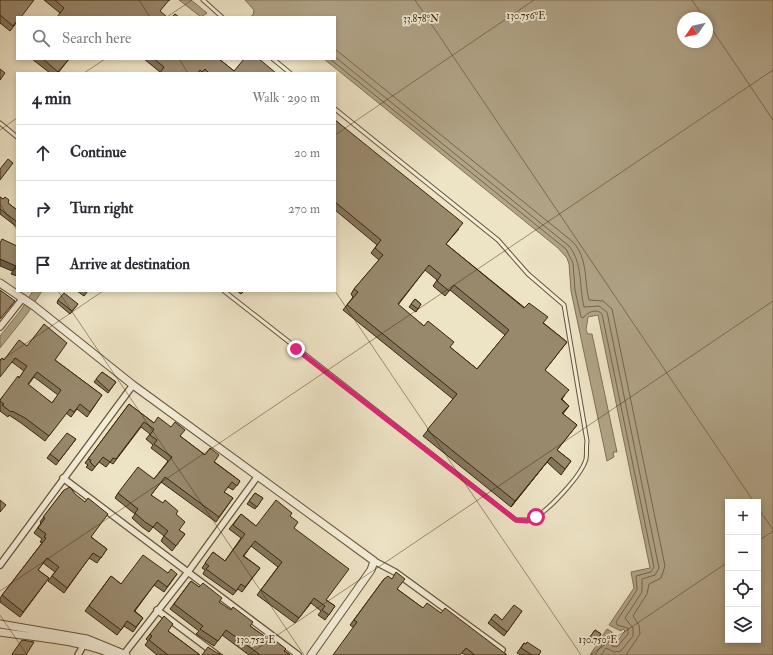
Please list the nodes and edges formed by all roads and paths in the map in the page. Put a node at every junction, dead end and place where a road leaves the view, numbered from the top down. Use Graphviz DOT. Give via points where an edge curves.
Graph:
graph roads {
  1 [pos="203,0"];
  2 [pos="221,16"];
  3 [pos="274,60"];
  4 [pos="289,72"];
  5 [pos="336,110"];
  6 [pos="0,123"];
  7 [pos="16,136"];
  8 [pos="0,283"];
  9 [pos="225,292"];
  10 [pos="25,299"];
  11 [pos="0,327"];
  12 [pos="134,385"];
  13 [pos="257,477"];
  14 [pos="63,478"];
  15 [pos="374,560"];
  16 [pos="0,565"];
  17 [pos="188,572"];
  18 [pos="157,610"];
  19 [pos="0,624"];
  20 [pos="0,632"];
  21 [pos="84,646"];
  22 [pos="502,650"];
  23 [pos="125,654"];
  24 [pos="78,655"];
  25 [pos="113,655"];
  26 [pos="217,655"];
  27 [pos="298,655"];
  28 [pos="311,655"];
  1 -- 2 [label="lane"];
  3 -- 4 [label="lane"];
  5 -- 9 [label="lane" via="498,240 528,274 564,305 587,441 586,460 577,477 536,517 527,521 516,520"];
  6 -- 7 [label="lane"];
  8 -- 10 [label="street"];
  10 -- 11 [label="street"];
  10 -- 12 [label="street"];
  12 -- 13 [label="street"];
  12 -- 14 [label="street"];
  13 -- 15 [label="street"];
  13 -- 17 [label="street"];
  14 -- 16 [label="street"];
  14 -- 17 [label="street"];
  15 -- 22 [label="street" via="395,572"];
  15 -- 28 [label="street" via="372,570"];
  17 -- 18 [label="street"];
  17 -- 27 [label="street"];
  18 -- 23 [label="street"];
  18 -- 26 [label="street"];
  19 -- 23 [label="street" via="87,639"];
  20 -- 21 [label="street"];
  21 -- 24 [label="street"];
  21 -- 25 [label="street"];
}
